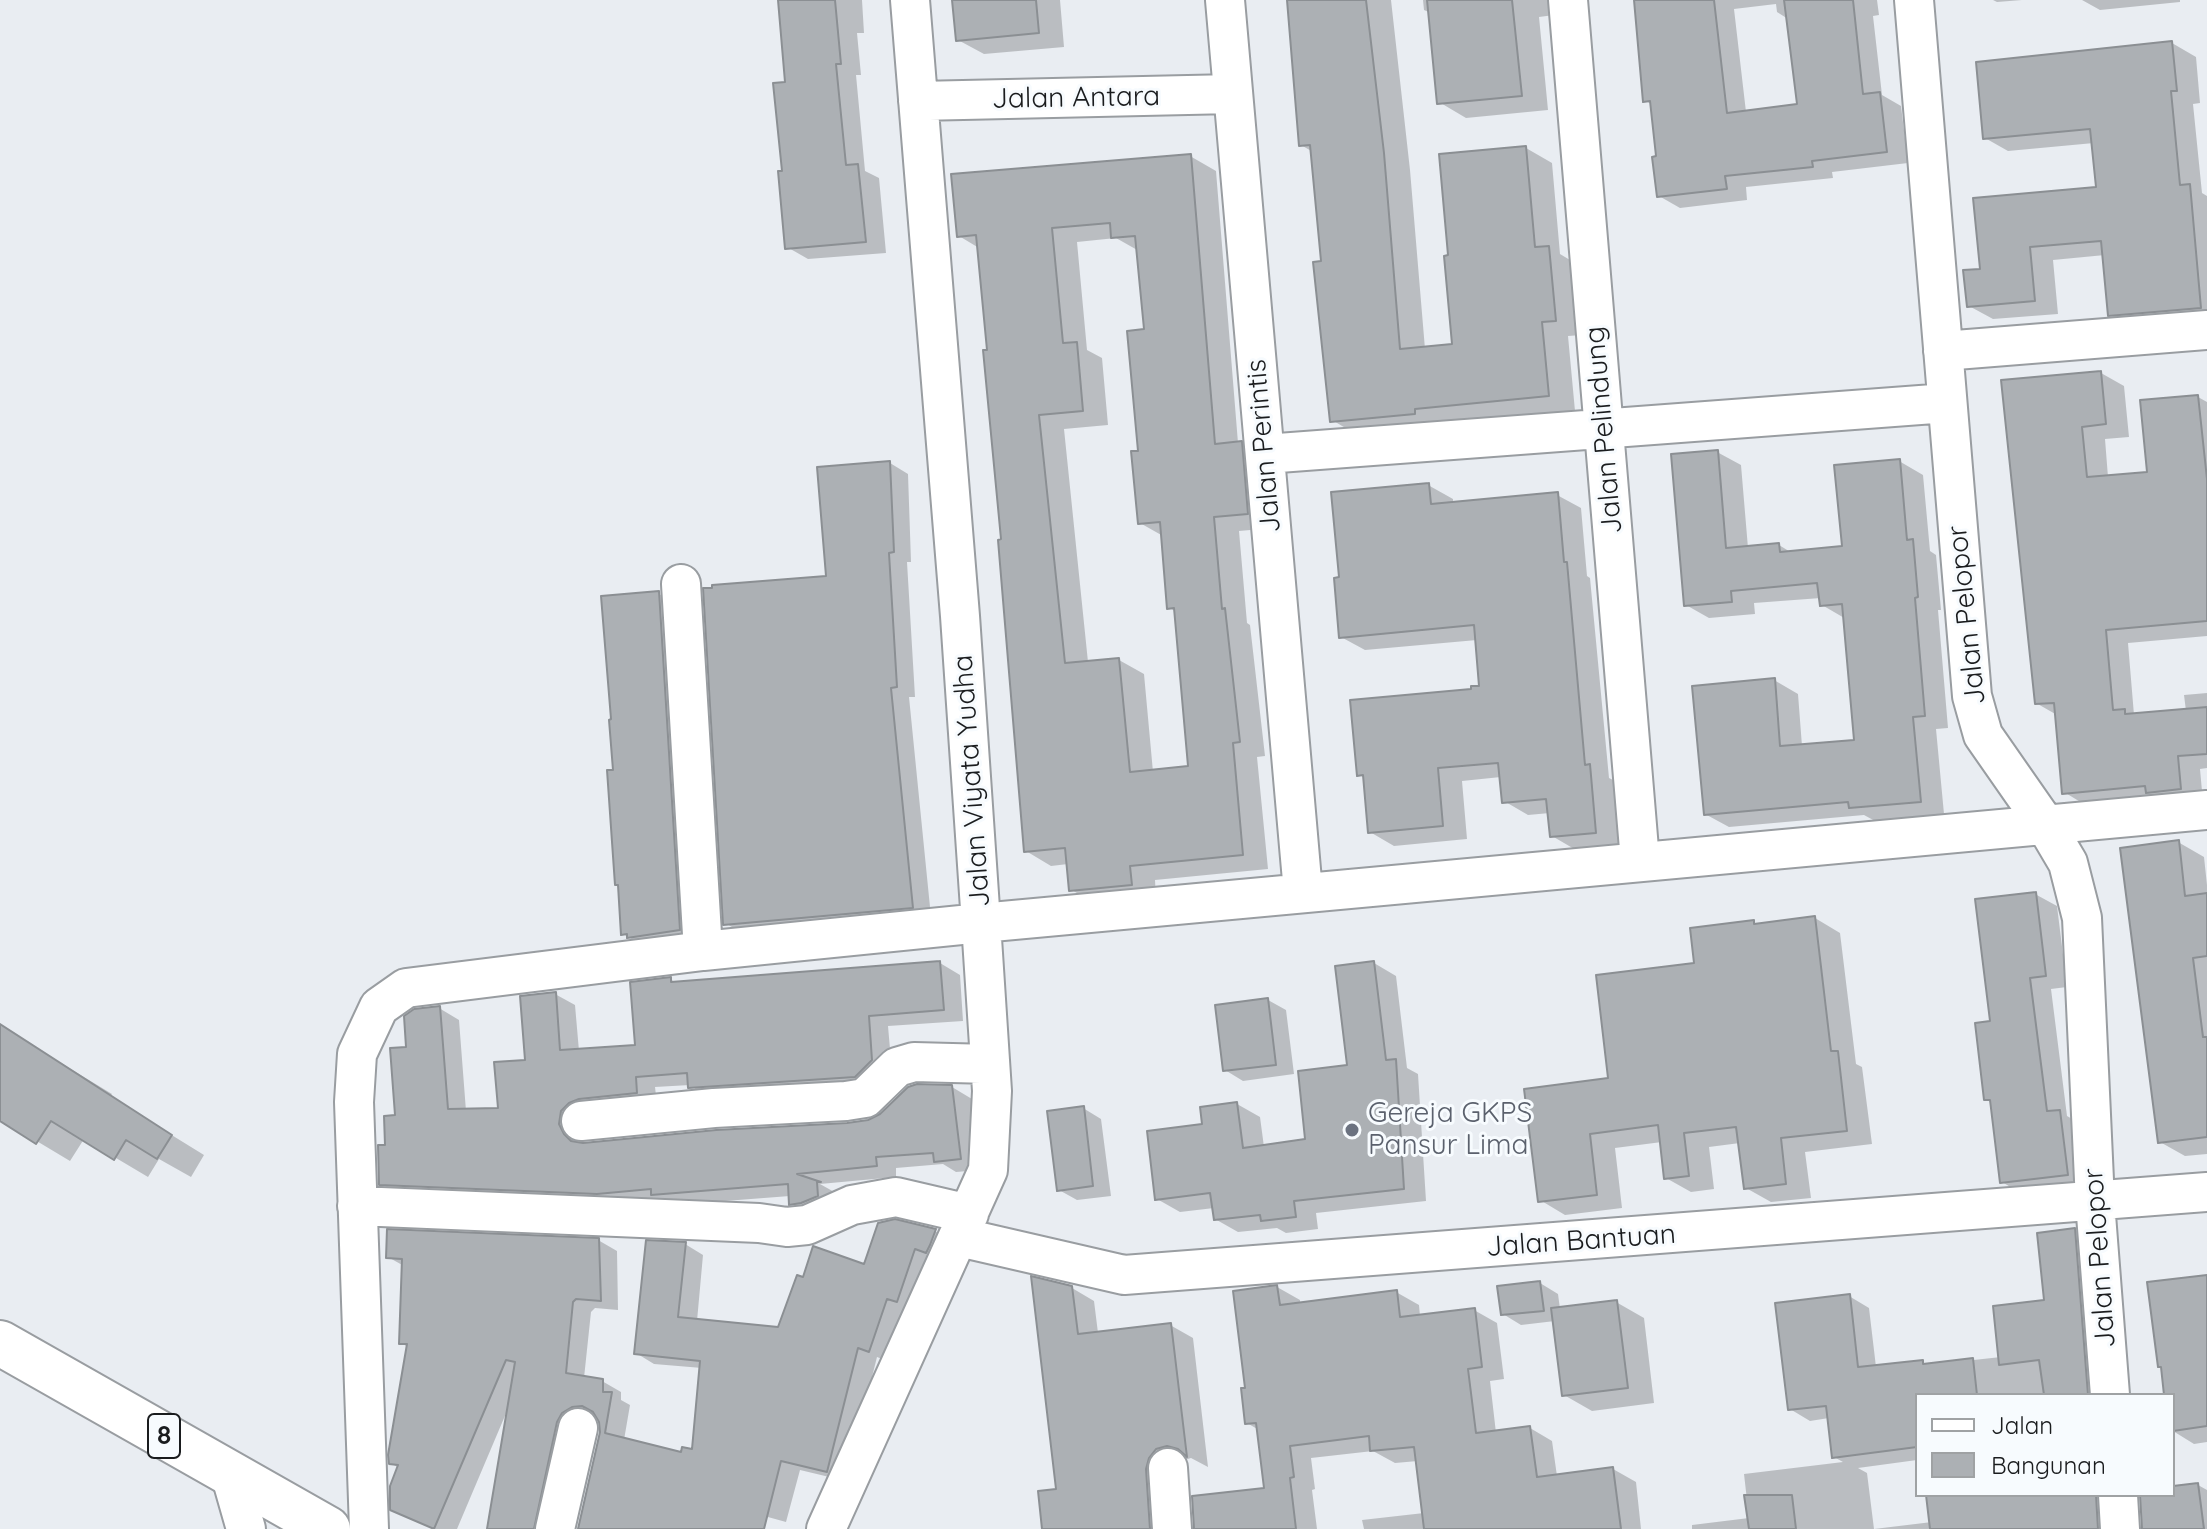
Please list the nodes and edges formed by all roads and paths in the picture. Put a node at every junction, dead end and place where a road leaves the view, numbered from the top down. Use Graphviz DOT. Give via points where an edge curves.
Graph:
graph roads {
  1 [pos="910,0"];
  2 [pos="1225,0"];
  3 [pos="1568,0"];
  4 [pos="1914,0"];
  5 [pos="1233,94"];
  6 [pos="918,101"];
  7 [pos="2207,330"];
  8 [pos="1943,351"];
  9 [pos="1947,403"];
  10 [pos="1604,428"];
  11 [pos="1265,454"];
  12 [pos="681,584"];
  13 [pos="2207,810"];
  14 [pos="2045,824"];
  15 [pos="1640,861"];
  16 [pos="1303,892"];
  17 [pos="981,923"];
  18 [pos="703,951"];
  19 [pos="990,1064"];
  20 [pos="581,1121"];
  21 [pos="2207,1192"];
  22 [pos="2095,1202"];
  23 [pos="357,1206"];
  24 [pos="964,1225"];
  25 [pos="0,1343"];
  26 [pos="2110,1393"];
  27 [pos="578,1428"];
  28 [pos="1168,1468"];
  29 [pos="230,1473"];
  30 [pos="2118,1497"];
  31 [pos="246,1529"];
  32 [pos="328,1529"];
  33 [pos="369,1529"];
  34 [pos="555,1529"];
  35 [pos="826,1529"];
  36 [pos="1172,1529"];
  37 [pos="2120,1529"];
  1 -- 6 [label="street, Jalan Viyata Yudha"];
  2 -- 5 [label="street, Jalan Perintis"];
  3 -- 10 [label="street, Jalan Pelindung"];
  4 -- 8 [label="street, Jalan Pelopor"];
  5 -- 6 [label="street, Jalan Antara"];
  5 -- 11 [label="street, Jalan Perintis"];
  6 -- 17 [label="street, Jalan Viyata Yudha"];
  7 -- 8 [label="street"];
  8 -- 9 [label="street, Jalan Pelopor"];
  9 -- 10 [label="street"];
  9 -- 14 [label="street, Jalan Pelopor" via="1972,696 1983,735"];
  10 -- 11 [label="street"];
  10 -- 15 [label="street, Jalan Pelindung"];
  11 -- 16 [label="street, Jalan Perintis"];
  12 -- 18 [label="street"];
  13 -- 14 [label="street"];
  14 -- 15 [label="street"];
  14 -- 22 [label="street, Jalan Pelopor" via="2068,863 2082,918"];
  15 -- 16 [label="street"];
  16 -- 17 [label="street"];
  17 -- 18 [label="street"];
  17 -- 19 [label="street, Jalan Viyata Yudha"];
  18 -- 23 [label="street" via="406,988 379,1007 357,1054"];
  19 -- 20 [label="street" via="914,1062 897,1067 865,1098 846,1101"];
  19 -- 24 [label="street, Jalan Viyata Yudha" via="988,1170"];
  21 -- 22 [label="street, Jalan Bantuan"];
  22 -- 24 [label="street, Jalan Bantuan" via="1124,1275"];
  22 -- 26 [label="street, Jalan Pelopor"];
  23 -- 24 [label="street, Jalan Bantuan" via="787,1227 896,1197"];
  23 -- 33 [label="street"];
  24 -- 35 [label="street, Jalan Viyata Yudha"];
  25 -- 29 [label="highway, 8"];
  27 -- 34 [label="street"];
  28 -- 36 [label="street"];
  29 -- 31 [label="street"];
  29 -- 32 [label="highway, 8"];
  30 -- 37 [label="street"];
}
